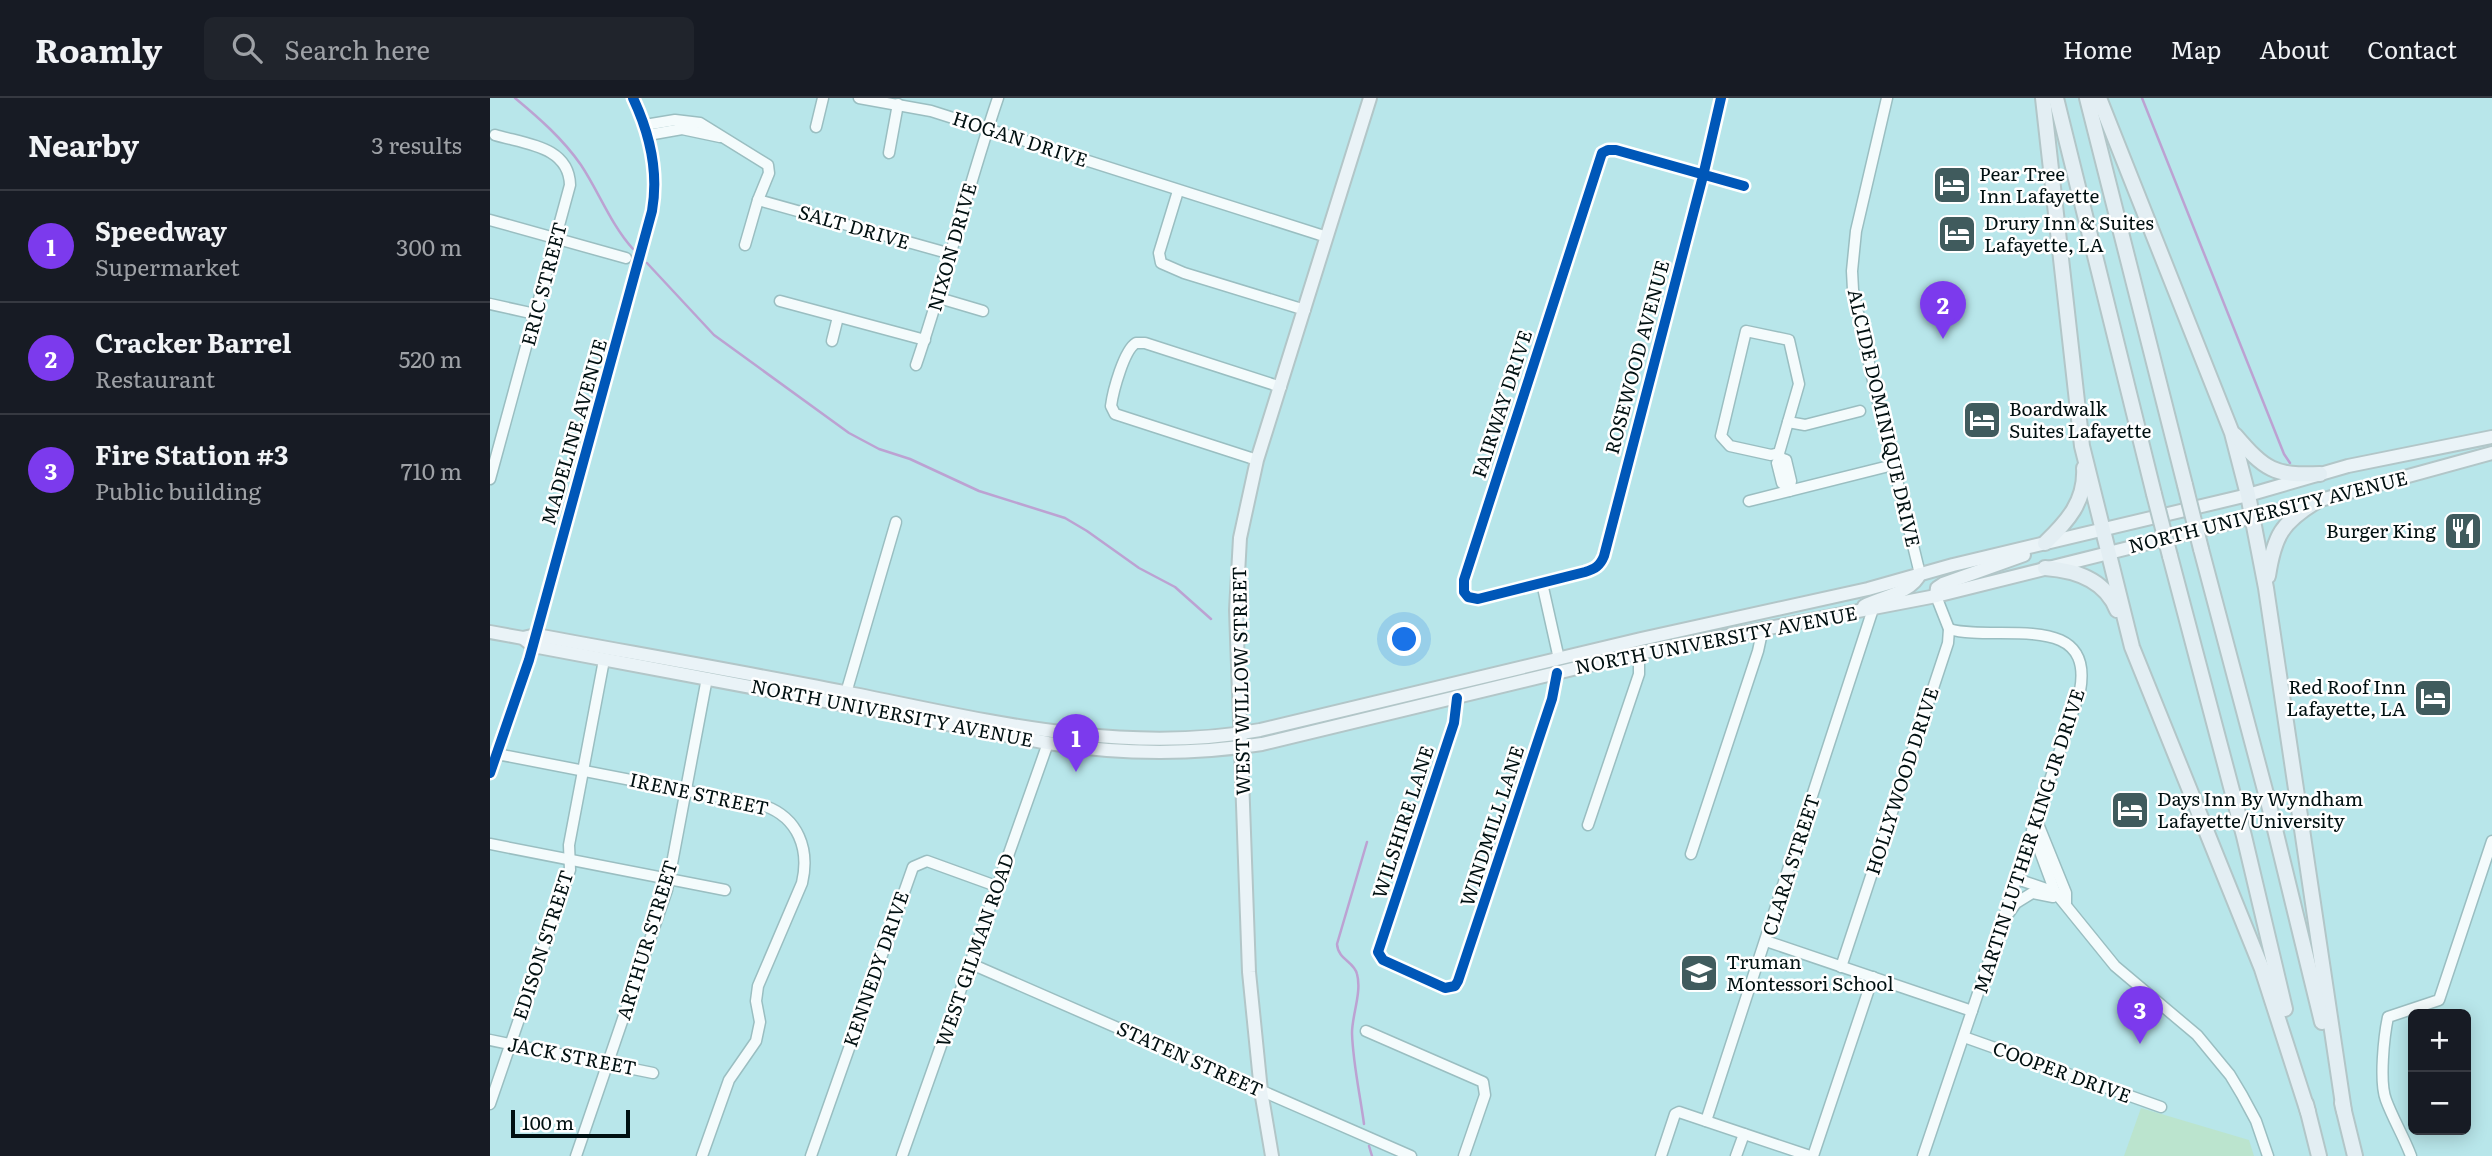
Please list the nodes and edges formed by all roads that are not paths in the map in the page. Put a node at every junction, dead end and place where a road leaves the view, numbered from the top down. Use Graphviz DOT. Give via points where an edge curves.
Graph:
graph roads {
  1 [pos="633,98"];
  2 [pos="823,98"];
  3 [pos="859,98"];
  4 [pos="998,98"];
  5 [pos="1370,98"];
  6 [pos="1721,98"];
  7 [pos="1886,98"];
  8 [pos="2043,98"];
  9 [pos="2056,98"];
  10 [pos="2087,98"];
  11 [pos="2099,98"];
  12 [pos="917,103"];
  13 [pos="898,104"];
  14 [pos="816,127"];
  15 [pos="988,129"];
  16 [pos="647,130"];
  17 [pos="495,135"];
  18 [pos="889,153"];
  19 [pos="1703,176"];
  20 [pos="1744,186"];
  21 [pos="1178,191"];
  22 [pos="758,200"];
  23 [pos="490,220"];
  24 [pos="557,237"];
  25 [pos="1327,237"];
  26 [pos="745,245"];
  27 [pos="951,254"];
  28 [pos="626,258"];
  29 [pos="939,298"];
  30 [pos="780,301"];
  31 [pos="490,304"];
  32 [pos="1305,310"];
  33 [pos="983,311"];
  34 [pos="536,314"];
  35 [pos="838,317"];
  36 [pos="925,340"];
  37 [pos="832,341"];
  38 [pos="916,365"];
  39 [pos="1281,387"];
  40 [pos="1860,411"];
  41 [pos="1788,422"];
  42 [pos="2232,433"];
  43 [pos="2492,437"];
  44 [pos="2082,446"];
  45 [pos="2492,453"];
  46 [pos="1780,456"];
  47 [pos="1257,460"];
  48 [pos="1893,465"];
  49 [pos="2320,474"];
  50 [pos="490,479"];
  51 [pos="1789,489"];
  52 [pos="2248,495"];
  53 [pos="1749,501"];
  54 [pos="2317,501"];
  55 [pos="2252,517"];
  56 [pos="896,522"];
  57 [pos="2103,531"];
  58 [pos="2068,538"];
  59 [pos="2039,544"];
  60 [pos="2108,553"];
  61 [pos="2052,566"];
  62 [pos="1920,574"];
  63 [pos="1542,583"];
  64 [pos="2266,588"];
  65 [pos="1837,594"];
  66 [pos="1936,596"];
  67 [pos="1873,609"];
  68 [pos="1765,610"];
  69 [pos="1855,611"];
  70 [pos="1812,618"];
  71 [pos="1763,628"];
  72 [pos="1949,629"];
  73 [pos="490,632"];
  74 [pos="531,640"];
  75 [pos="2132,647"];
  76 [pos="1639,653"];
  77 [pos="1559,659"];
  78 [pos="604,660"];
  79 [pos="1558,673"];
  80 [pos="707,678"];
  81 [pos="1458,683"];
  82 [pos="846,693"];
  83 [pos="1457,698"];
  84 [pos="1240,734"];
  85 [pos="1048,743"];
  86 [pos="1241,748"];
  87 [pos="497,754"];
  88 [pos="584,770"];
  89 [pos="490,773"];
  90 [pos="686,790"];
  91 [pos="2036,819"];
  92 [pos="1588,825"];
  93 [pos="2032,830"];
  94 [pos="2492,841"];
  95 [pos="490,844"];
  96 [pos="1691,854"];
  97 [pos="570,860"];
  98 [pos="669,879"];
  99 [pos="2017,879"];
  100 [pos="996,886"];
  101 [pos="725,890"];
  102 [pos="2055,892"];
  103 [pos="2066,903"];
  104 [pos="2004,919"];
  105 [pos="1766,942"];
  106 [pos="1379,956"];
  107 [pos="969,963"];
  108 [pos="1841,967"];
  109 [pos="1873,977"];
  110 [pos="1972,1011"];
  111 [pos="1366,1031"];
  112 [pos="1964,1037"];
  113 [pos="490,1040"];
  114 [pos="510,1044"];
  115 [pos="608,1063"];
  116 [pos="653,1073"];
  117 [pos="1261,1091"];
  118 [pos="490,1104"];
  119 [pos="2161,1107"];
  120 [pos="2344,1111"];
  121 [pos="2308,1112"];
  122 [pos="1706,1121"];
  123 [pos="1744,1134"];
  124 [pos="576,1156"];
  125 [pos="702,1156"];
  126 [pos="811,1156"];
  127 [pos="902,1156"];
  128 [pos="1272,1156"];
  129 [pos="1411,1156"];
  130 [pos="1464,1156"];
  131 [pos="1661,1156"];
  132 [pos="1736,1156"];
  133 [pos="1811,1156"];
  134 [pos="1923,1156"];
  135 [pos="2268,1156"];
  136 [pos="2319,1156"];
  137 [pos="2355,1156"];
  138 [pos="2411,1156"];
  1 -- 16 [label="street, MADELINE AVENUE"];
  2 -- 14 [label="street"];
  3 -- 13 [label="street, HOGAN DRIVE"];
  4 -- 15 [label="street, NIXON DRIVE"];
  5 -- 25 [label="main road, WEST WILLOW STREET"];
  6 -- 19 [label="street, ROSEWOOD AVENUE"];
  7 -- 48 [label="street, ALCIDE DOMINIQUE DRIVE" via="1856,231 1852,271 1858,320"];
  8 -- 44 [label="highway"];
  9 -- 121 [label="highway, bridge" via="2263,913"];
  10 -- 120 [label="highway, bridge"];
  11 -- 42 [label="highway"];
  12 -- 13 [label="street, HOGAN DRIVE"];
  12 -- 15 [label="street, HOGAN DRIVE"];
  13 -- 18 [label="street"];
  15 -- 21 [label="street, HOGAN DRIVE"];
  15 -- 27 [label="street, NIXON DRIVE"];
  16 -- 22 [label="street" via="675,120 708,126 769,167"];
  16 -- 74 [label="street, MADELINE AVENUE" via="655,185 649,223"];
  17 -- 24 [label="street, ERIC STREET" via="551,151 563,161 570,185"];
  19 -- 20 [label="street"];
  19 -- 63 [label="street, ROSEWOOD AVENUE" via="1604,556 1592,570"];
  19 -- 63 [label="street, FAIRWAY DRIVE" via="1616,150 1605,150 1599,158 1463,587 1468,597 1478,598"];
  21 -- 25 [label="street, HOGAN DRIVE"];
  21 -- 32 [label="street" via="1159,253 1161,263"];
  22 -- 26 [label="street"];
  22 -- 27 [label="street, SALT DRIVE"];
  23 -- 24 [label="street"];
  24 -- 28 [label="street"];
  24 -- 34 [label="street, ERIC STREET"];
  25 -- 32 [label="main road, WEST WILLOW STREET"];
  27 -- 29 [label="street, NIXON DRIVE"];
  29 -- 33 [label="street"];
  29 -- 36 [label="street, NIXON DRIVE"];
  30 -- 35 [label="street"];
  31 -- 34 [label="street"];
  32 -- 39 [label="main road, WEST WILLOW STREET"];
  34 -- 50 [label="street, ERIC STREET"];
  35 -- 36 [label="street"];
  35 -- 37 [label="street"];
  36 -- 38 [label="street, NIXON DRIVE"];
  39 -- 47 [label="main road, WEST WILLOW STREET"];
  39 -- 47 [label="street" via="1136,343 1129,349 1116,387 1111,406 1115,414"];
  40 -- 41 [label="street" via="1805,425"];
  41 -- 46 [label="street"];
  41 -- 46 [label="street" via="1799,384 1789,340 1746,331 1721,436 1730,446"];
  42 -- 49 [label="highway" via="2266,467 2289,475"];
  42 -- 52 [label="highway"];
  43 -- 49 [label="main road, NORTH UNIVERSITY AVENUE"];
  44 -- 57 [label="highway"];
  44 -- 59 [label="highway" via="2084,478 2077,504 2066,523"];
  45 -- 54 [label="main road, NORTH UNIVERSITY AVENUE"];
  46 -- 51 [label="street" via="1786,460"];
  47 -- 84 [label="main road, WEST WILLOW STREET" via="1236,579"];
  48 -- 51 [label="street"];
  48 -- 62 [label="street, ALCIDE DOMINIQUE DRIVE"];
  49 -- 52 [label="main road, NORTH UNIVERSITY AVENUE"];
  51 -- 53 [label="street"];
  52 -- 55 [label="highway"];
  52 -- 57 [label="main road, NORTH UNIVERSITY AVENUE"];
  54 -- 55 [label="main road, NORTH UNIVERSITY AVENUE"];
  54 -- 64 [label="highway" via="2291,519 2277,538"];
  55 -- 60 [label="main road, NORTH UNIVERSITY AVENUE"];
  55 -- 64 [label="highway"];
  56 -- 82 [label="street"];
  57 -- 58 [label="main road, NORTH UNIVERSITY AVENUE"];
  57 -- 60 [label="highway"];
  58 -- 59 [label="main road, NORTH UNIVERSITY AVENUE"];
  58 -- 61 [label="main road" via="2071,548"];
  59 -- 62 [label="main road, NORTH UNIVERSITY AVENUE"];
  59 -- 66 [label="main road" via="2023,555 1943,584"];
  60 -- 61 [label="main road, NORTH UNIVERSITY AVENUE"];
  60 -- 75 [label="highway"];
  61 -- 66 [label="main road, NORTH UNIVERSITY AVENUE"];
  61 -- 75 [label="highway" via="2080,573 2103,588 2112,598"];
  62 -- 65 [label="main road, NORTH UNIVERSITY AVENUE"];
  62 -- 69 [label="main road" via="1907,587"];
  63 -- 77 [label="street"];
  64 -- 120 [label="highway"];
  65 -- 68 [label="main road, NORTH UNIVERSITY AVENUE"];
  65 -- 70 [label="main road" via="1814,609"];
  66 -- 67 [label="main road, NORTH UNIVERSITY AVENUE"];
  66 -- 72 [label="street"];
  67 -- 69 [label="main road, NORTH UNIVERSITY AVENUE"];
  67 -- 105 [label="street, CLARA STREET"];
  68 -- 71 [label="main road"];
  68 -- 77 [label="main road, NORTH UNIVERSITY AVENUE"];
  69 -- 70 [label="main road, NORTH UNIVERSITY AVENUE"];
  70 -- 71 [label="main road, NORTH UNIVERSITY AVENUE"];
  71 -- 76 [label="main road, NORTH UNIVERSITY AVENUE"];
  71 -- 96 [label="street"];
  72 -- 91 [label="street, MARTIN LUTHER KING JR DRIVE" via="2049,635 2071,646 2080,658 2080,691"];
  72 -- 108 [label="street, HOLLYWOOD DRIVE"];
  73 -- 74 [label="main road, NORTH UNIVERSITY AVENUE"];
  74 -- 78 [label="main road, NORTH UNIVERSITY AVENUE"];
  74 -- 82 [label="main road, NORTH UNIVERSITY AVENUE"];
  74 -- 87 [label="street, MADELINE AVENUE"];
  75 -- 121 [label="highway" via="2262,969"];
  76 -- 79 [label="main road, NORTH UNIVERSITY AVENUE"];
  76 -- 92 [label="street" via="1639,674"];
  77 -- 81 [label="main road, NORTH UNIVERSITY AVENUE"];
  78 -- 80 [label="main road, NORTH UNIVERSITY AVENUE"];
  78 -- 88 [label="street, EDISON STREET"];
  79 -- 83 [label="main road, NORTH UNIVERSITY AVENUE"];
  79 -- 106 [label="street, WINDMILL LANE" via="1458,981 1452,987 1440,987"];
  80 -- 85 [label="main road, NORTH UNIVERSITY AVENUE"];
  80 -- 90 [label="street, ARTHUR STREET"];
  81 -- 83 [label="main road"];
  81 -- 84 [label="main road, NORTH UNIVERSITY AVENUE"];
  82 -- 84 [label="main road, NORTH UNIVERSITY AVENUE" via="1092,737"];
  83 -- 86 [label="main road, NORTH UNIVERSITY AVENUE"];
  83 -- 106 [label="street, WILSHIRE LANE" via="1454,723"];
  84 -- 86 [label="main road, WEST WILLOW STREET"];
  85 -- 86 [label="main road, NORTH UNIVERSITY AVENUE" via="1129,751"];
  85 -- 100 [label="street, WEST GILMAN ROAD"];
  86 -- 117 [label="main road, WEST WILLOW STREET" via="1249,972"];
  87 -- 88 [label="street, IRENE STREET"];
  87 -- 89 [label="street, MADELINE AVENUE"];
  88 -- 90 [label="street, IRENE STREET"];
  88 -- 97 [label="street, EDISON STREET"];
  90 -- 98 [label="street, ARTHUR STREET"];
  90 -- 125 [label="street, IRENE STREET" via="752,802 780,813 799,835 805,858 802,883 758,986 756,1041 729,1080"];
  91 -- 93 [label="street, MARTIN LUTHER KING JR DRIVE"];
  91 -- 103 [label="street"];
  93 -- 99 [label="street, MARTIN LUTHER KING JR DRIVE"];
  93 -- 102 [label="street"];
  94 -- 138 [label="street" via="2439,1000 2388,1017 2385,1098"];
  95 -- 97 [label="street"];
  97 -- 98 [label="street"];
  97 -- 114 [label="street, EDISON STREET"];
  98 -- 101 [label="street"];
  98 -- 115 [label="street, ARTHUR STREET"];
  99 -- 102 [label="street"];
  99 -- 104 [label="street, MARTIN LUTHER KING JR DRIVE"];
  100 -- 107 [label="street, WEST GILMAN ROAD"];
  100 -- 126 [label="street, KENNEDY DRIVE" via="927,861 913,867"];
  102 -- 103 [label="street"];
  103 -- 104 [label="street" via="2032,893 2016,903"];
  103 -- 135 [label="street" via="2115,966 2215,1055 2252,1113"];
  104 -- 110 [label="street, MARTIN LUTHER KING JR DRIVE"];
  105 -- 108 [label="street"];
  105 -- 122 [label="street, CLARA STREET"];
  107 -- 117 [label="street, STATEN STREET"];
  107 -- 127 [label="street, WEST GILMAN ROAD"];
  108 -- 109 [label="street"];
  109 -- 110 [label="street"];
  109 -- 133 [label="street"];
  110 -- 112 [label="street, MARTIN LUTHER KING JR DRIVE"];
  111 -- 130 [label="street" via="1485,1084"];
  112 -- 119 [label="street, COOPER DRIVE"];
  112 -- 134 [label="street, MARTIN LUTHER KING JR DRIVE"];
  113 -- 114 [label="street, JACK STREET"];
  114 -- 115 [label="street, JACK STREET"];
  114 -- 118 [label="street, EDISON STREET"];
  115 -- 116 [label="street, JACK STREET"];
  115 -- 124 [label="street, ARTHUR STREET"];
  117 -- 128 [label="main road, WEST WILLOW STREET"];
  117 -- 129 [label="street, STATEN STREET"];
  120 -- 137 [label="highway"];
  121 -- 136 [label="highway"];
  122 -- 123 [label="street"];
  122 -- 131 [label="street" via="1677,1112"];
  123 -- 132 [label="street"];
  123 -- 133 [label="street"];
}
